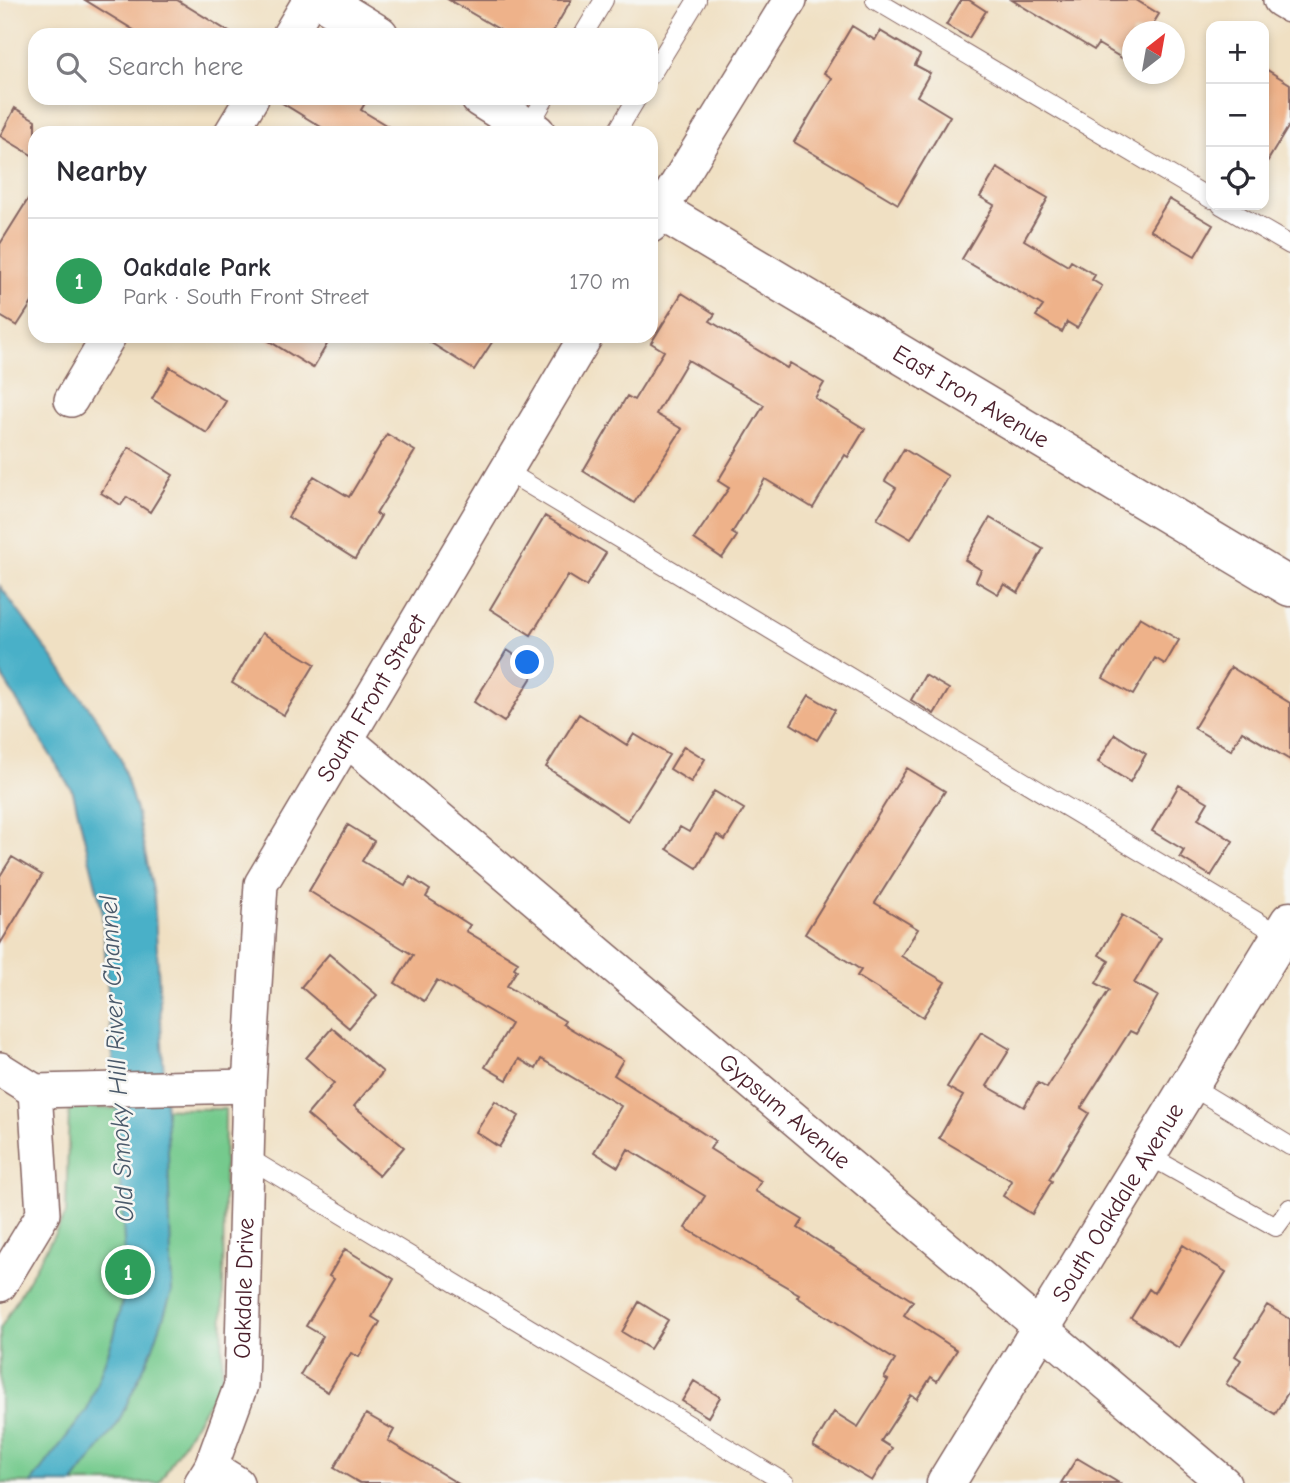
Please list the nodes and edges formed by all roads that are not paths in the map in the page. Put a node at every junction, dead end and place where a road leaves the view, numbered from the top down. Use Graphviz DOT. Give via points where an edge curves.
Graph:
graph roads {
  1 [pos="310,0"];
  2 [pos="323,0"];
  3 [pos="604,0"];
  4 [pos="697,0"];
  5 [pos="790,0"];
  6 [pos="875,0"];
  7 [pos="1280,0"];
  8 [pos="1290,6"];
  9 [pos="293,28"];
  10 [pos="368,28"];
  11 [pos="587,28"];
  12 [pos="658,64"];
  13 [pos="248,105"];
  14 [pos="498,105"];
  15 [pos="633,105"];
  16 [pos="536,120"];
  17 [pos="235,126"];
  18 [pos="620,126"];
  19 [pos="1206,196"];
  20 [pos="658,208"];
  21 [pos="1230,210"];
  22 [pos="658,216"];
  23 [pos="1290,245"];
  24 [pos="105,343"];
  25 [pos="582,343"];
  26 [pos="71,400"];
  27 [pos="506,471"];
  28 [pos="1290,587"];
  29 [pos="347,740"];
  30 [pos="1287,933"];
  31 [pos="0,1069"];
  32 [pos="1189,1085"];
  33 [pos="249,1086"];
  34 [pos="35,1091"];
  35 [pos="1290,1146"];
  36 [pos="1146,1154"];
  37 [pos="247,1157"];
  38 [pos="1290,1208"];
  39 [pos="0,1285"];
  40 [pos="1039,1328"];
  41 [pos="216,1478"];
  42 [pos="785,1483"];
  43 [pos="946,1483"];
  44 [pos="1224,1483"];
  1 -- 9 [label="street"];
  2 -- 10 [label="street"];
  3 -- 11 [label="lane"];
  4 -- 12 [label="lane"];
  5 -- 20 [label="street"];
  6 -- 19 [label="lane"];
  7 -- 8 [label="street"];
  13 -- 17 [label="street"];
  14 -- 16 [label="street"];
  15 -- 18 [label="lane"];
  21 -- 23 [label="lane"];
  22 -- 28 [label="street, East Iron Avenue"];
  24 -- 26 [label="street"];
  25 -- 27 [label="street, South Front Street"];
  27 -- 29 [label="street, South Front Street"];
  27 -- 30 [label="lane"];
  29 -- 33 [label="street, South Front Street" via="261,884"];
  29 -- 40 [label="street, Gypsum Avenue"];
  30 -- 32 [label="street, South Oakdale Avenue"];
  31 -- 34 [label="street"];
  32 -- 35 [label="lane"];
  32 -- 36 [label="street, South Oakdale Avenue"];
  33 -- 34 [label="street"];
  33 -- 37 [label="street, Oakdale Drive"];
  34 -- 39 [label="street" via="43,1214"];
  36 -- 38 [label="lane" via="1276,1227"];
  36 -- 40 [label="street, South Oakdale Avenue"];
  37 -- 41 [label="street, Oakdale Drive" via="241,1385"];
  37 -- 42 [label="lane"];
  40 -- 43 [label="street, South Oakdale Avenue"];
  40 -- 44 [label="street, Gypsum Avenue"];
}
